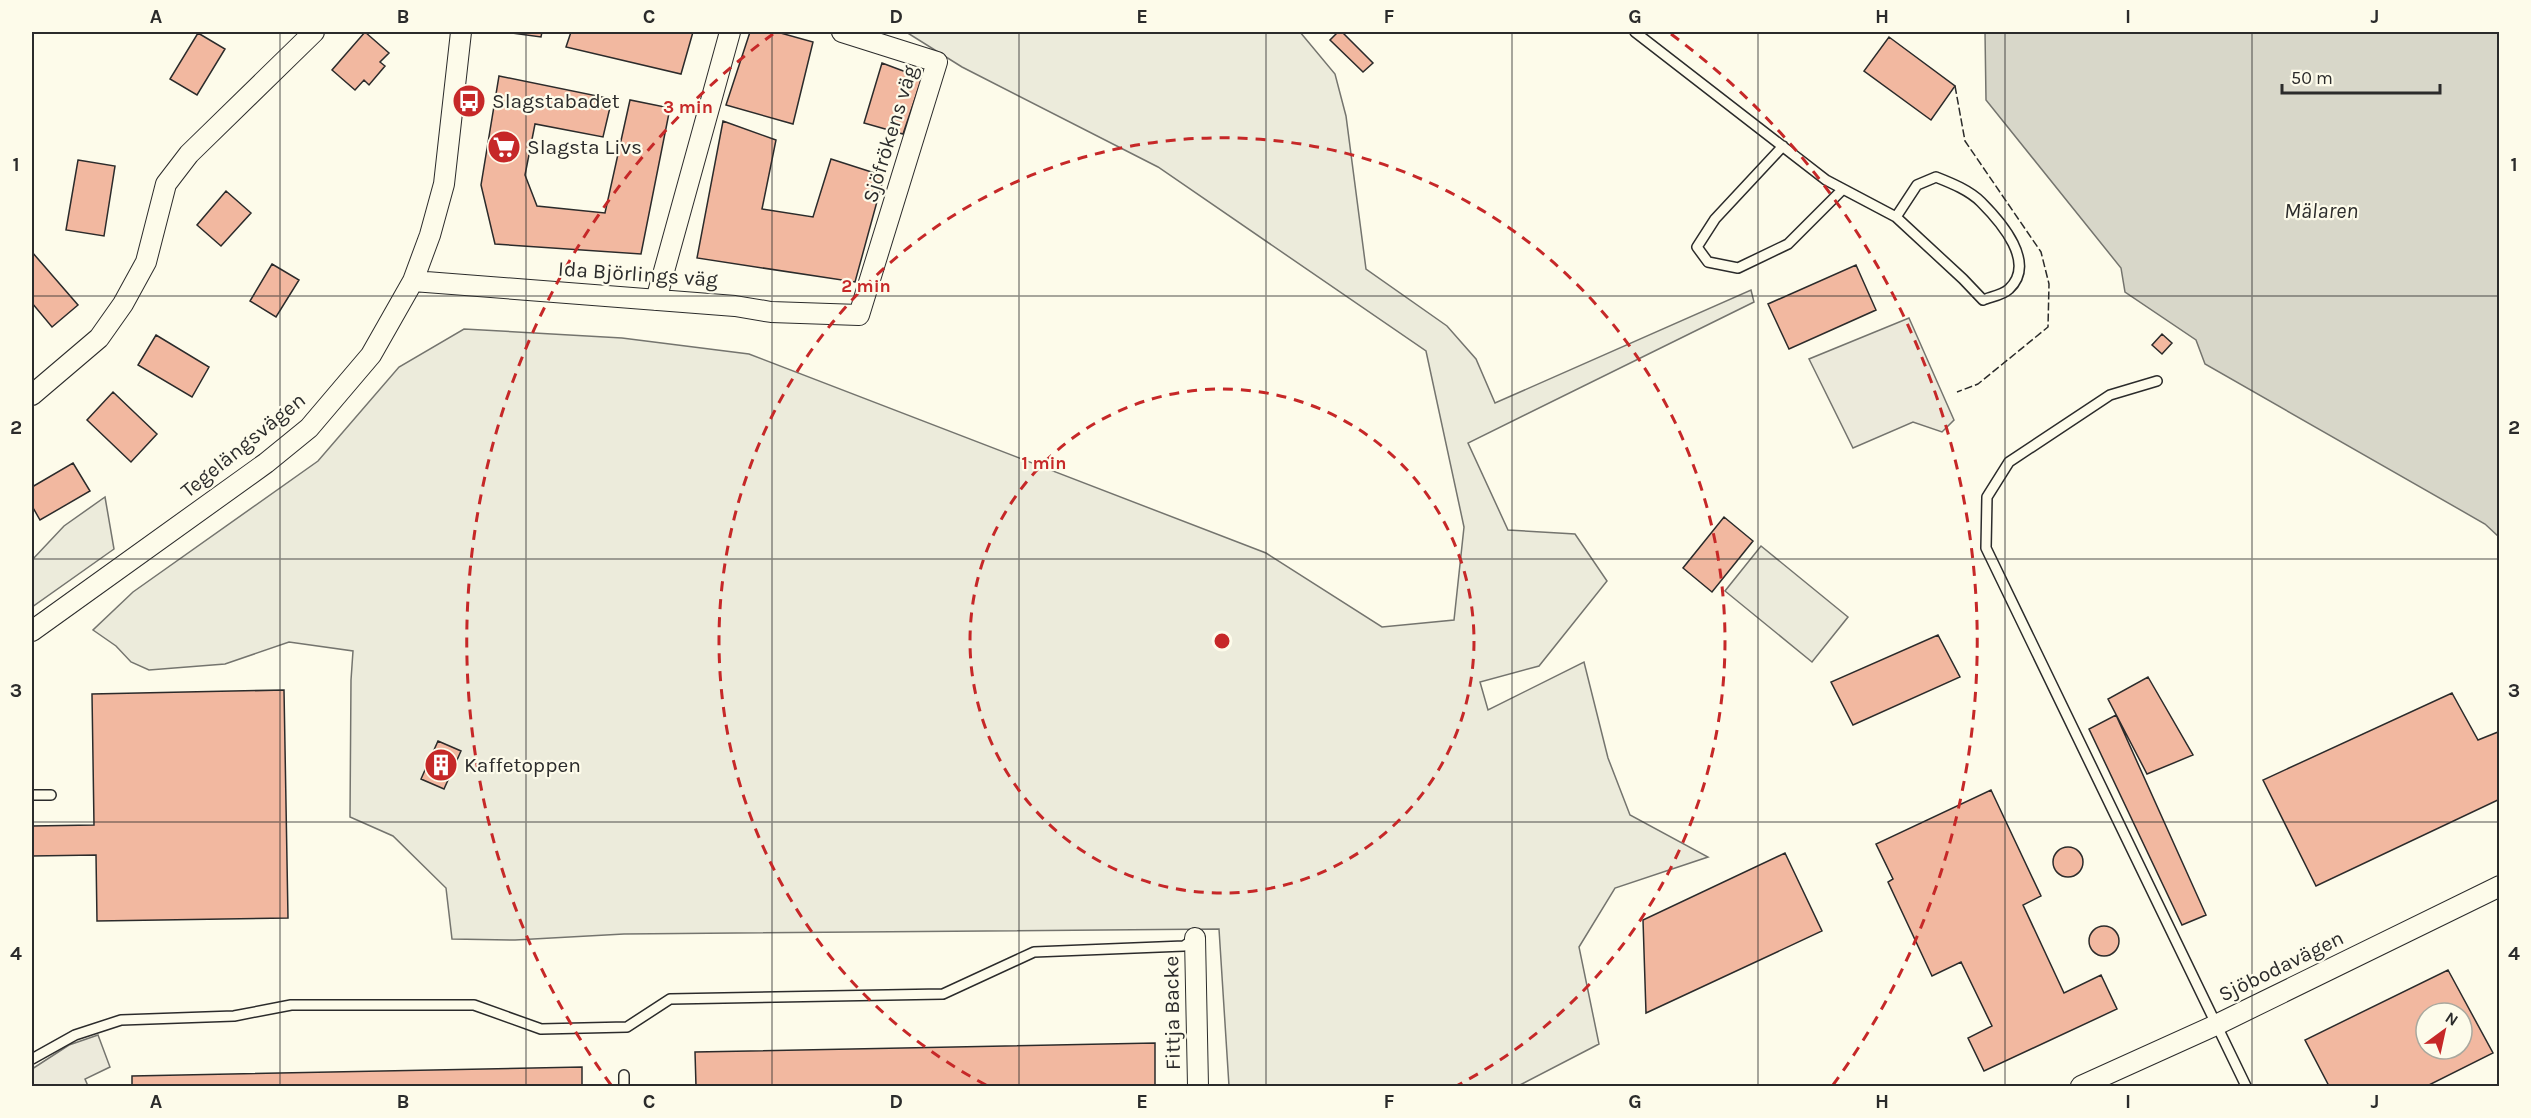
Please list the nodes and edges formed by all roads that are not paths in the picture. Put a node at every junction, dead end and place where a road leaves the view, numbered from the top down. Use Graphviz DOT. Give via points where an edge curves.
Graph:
graph roads {
  1 [pos="314,32"];
  2 [pos="461,32"];
  3 [pos="730,32"];
  4 [pos="842,32"];
  5 [pos="1635,32"];
  6 [pos="1783,146"];
  7 [pos="1843,189"];
  8 [pos="1896,217"];
  9 [pos="413,281"];
  10 [pos="656,300"];
  11 [pos="860,315"];
  12 [pos="2157,381"];
  13 [pos="32,395"];
  14 [pos="32,632"];
  15 [pos="32,795"];
  16 [pos="51,795"];
  17 [pos="2499,886"];
  18 [pos="1195,938"];
  19 [pos="2216,1025"];
  20 [pos="32,1059"];
  21 [pos="624,1075"];
  22 [pos="624,1086"];
  23 [pos="1198,1086"];
  24 [pos="2081,1086"];
  25 [pos="2246,1086"];
  1 -- 13 [label="street" via="189,154 166,184 146,262 123,303 99,338"];
  2 -- 9 [label="street, Tegelängsvägen" via="444,184"];
  3 -- 10 [label="street"];
  4 -- 11 [label="street, Sjöfrökens väg" via="937,62"];
  5 -- 6 [label="lane"];
  6 -- 7 [label="lane"];
  6 -- 7 [label="lane" via="1715,219 1697,247 1707,262 1738,268 1788,244"];
  7 -- 8 [label="lane"];
  8 -- 8 [label="lane" via="1983,300 2008,290 2019,274 2018,248 1980,201 1957,186 1936,177 1917,185"];
  9 -- 10 [label="street, Ida Björlings väg"];
  9 -- 14 [label="street, Tegelängsvägen" via="371,355 309,428"];
  10 -- 11 [label="street, Ida Björlings väg" via="771,312"];
  12 -- 19 [label="lane" via="2110,395 2009,462 1987,497 1986,548"];
  15 -- 16 [label="lane"];
  17 -- 19 [label="street, Sjöbodavägen"];
  18 -- 20 [label="lane" via="1184,946 1034,952 944,993 670,999 627,1027 541,1029 474,1005 291,1005 234,1016 121,1020 75,1035"];
  18 -- 23 [label="street, Fittja Backe"];
  19 -- 24 [label="street, Sjöbodavägen"];
  19 -- 25 [label="lane"];
  21 -- 22 [label="lane"];
}
